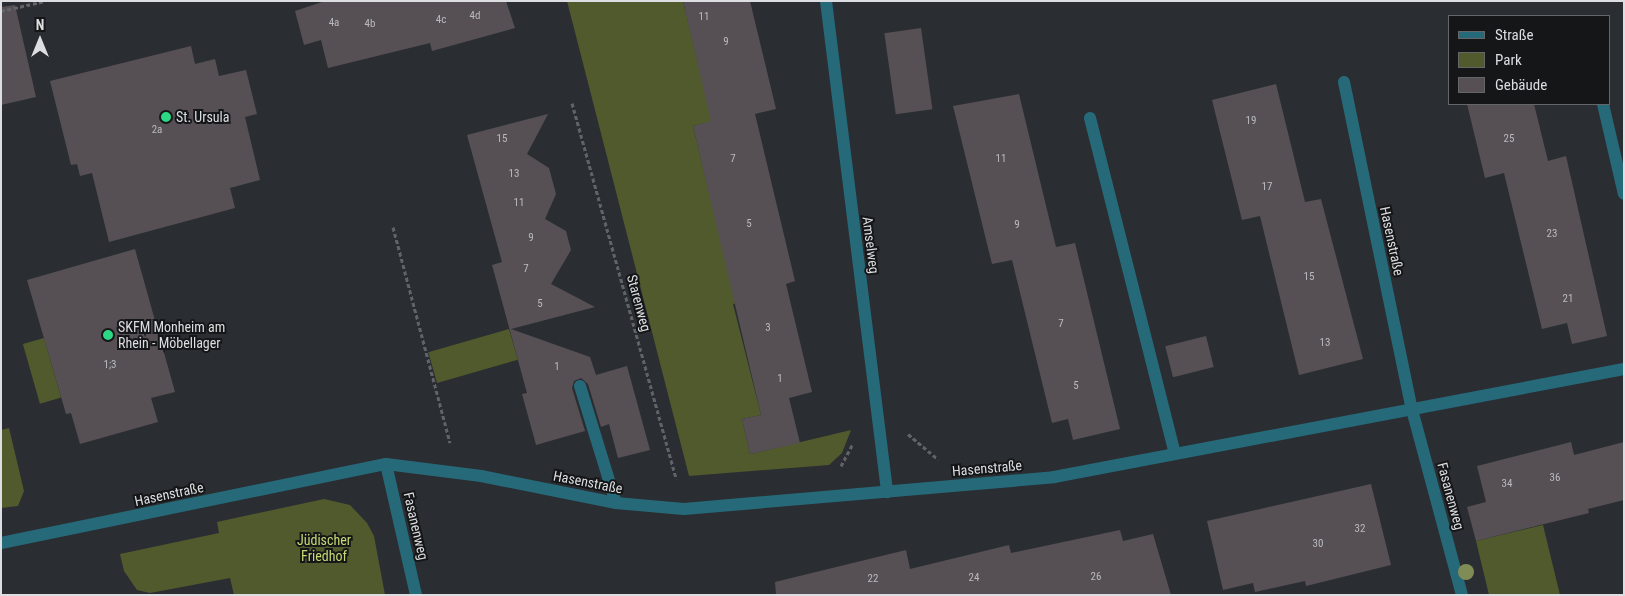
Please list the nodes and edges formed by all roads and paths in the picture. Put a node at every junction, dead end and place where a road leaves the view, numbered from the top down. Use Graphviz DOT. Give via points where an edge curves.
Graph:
graph roads {
  1 [pos="45,1"];
  2 [pos="826,1"];
  3 [pos="1,11"];
  4 [pos="1344,82"];
  5 [pos="572,103"];
  6 [pos="1603,105"];
  7 [pos="1090,118"];
  8 [pos="1624,194"];
  9 [pos="393,227"];
  10 [pos="1624,369"];
  11 [pos="580,386"];
  12 [pos="1411,406"];
  13 [pos="905,424"];
  14 [pos="857,435"];
  15 [pos="1175,452"];
  16 [pos="947,459"];
  17 [pos="386,464"];
  18 [pos="834,469"];
  19 [pos="458,472"];
  20 [pos="686,482"];
  21 [pos="887,492"];
  22 [pos="616,503"];
  23 [pos="1,543"];
  24 [pos="416,595"];
  25 [pos="1462,595"];
  1 -- 3 [label="path"];
  2 -- 21 [label="street, Amselweg"];
  4 -- 12 [label="street, Hasenstraße"];
  5 -- 20 [label="path, Starenweg" via="676,483"];
  6 -- 8 [label="street"];
  7 -- 15 [label="street"];
  9 -- 19 [label="path"];
  10 -- 12 [label="street, Hasenstraße"];
  11 -- 22 [label="street"];
  12 -- 15 [label="street, Hasenstraße"];
  12 -- 25 [label="street, Fasanenweg"];
  13 -- 16 [label="path" via="907,433 938,459"];
  14 -- 18 [label="path" via="842,466"];
  15 -- 21 [label="street, Hasenstraße" via="1054,477"];
  17 -- 19 [label="street, Hasenstraße"];
  17 -- 23 [label="street, Hasenstraße"];
  17 -- 24 [label="street, Fasanenweg"];
  19 -- 22 [label="street, Hasenstraße"];
  21 -- 22 [label="street, Hasenstraße" via="684,509"];
}
